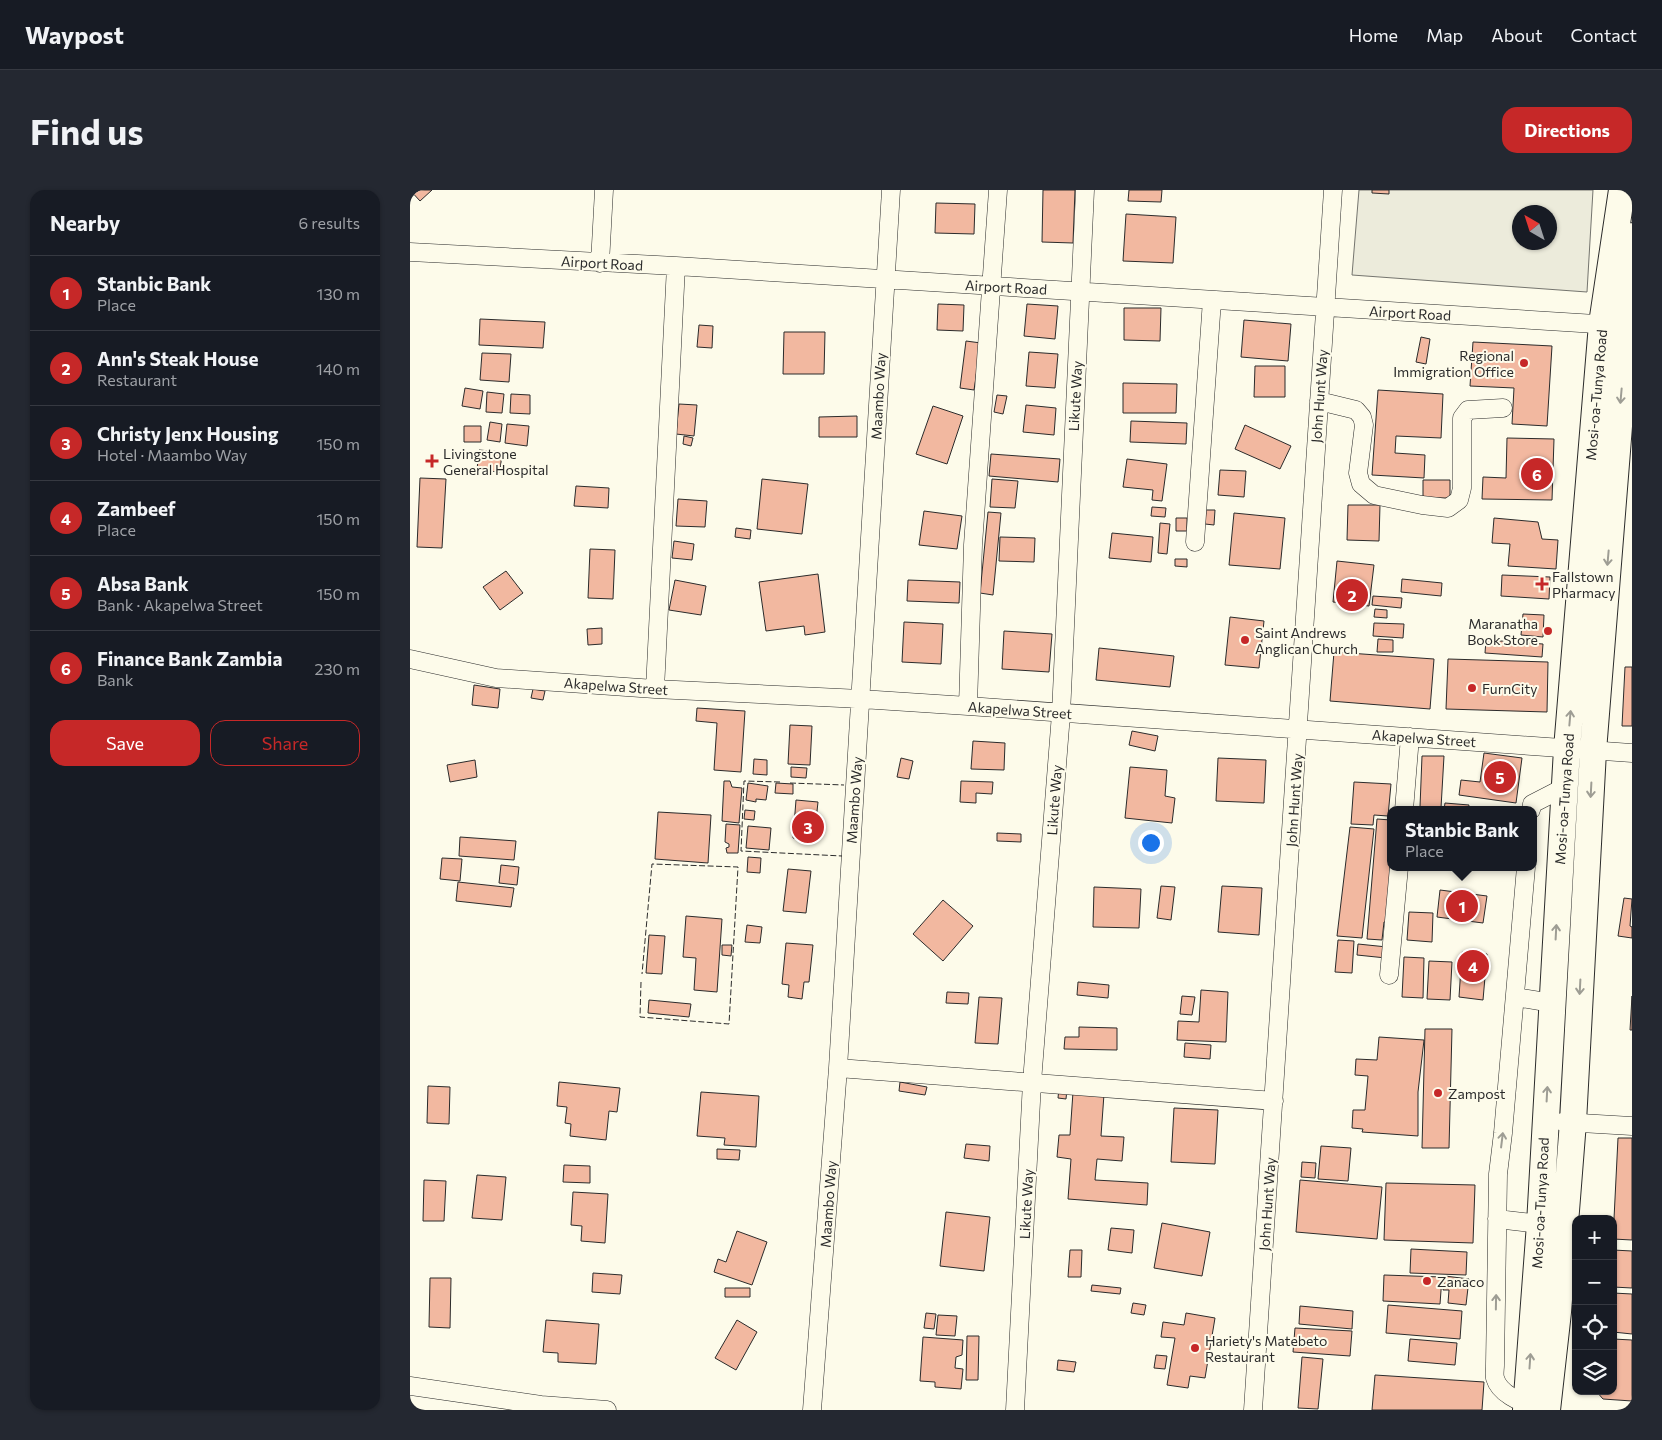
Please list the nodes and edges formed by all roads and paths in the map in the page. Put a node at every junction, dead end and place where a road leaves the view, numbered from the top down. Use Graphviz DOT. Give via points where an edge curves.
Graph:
graph roads {
  1 [pos="604,190"];
  2 [pos="892,190"];
  3 [pos="998,190"];
  4 [pos="1085,190"];
  5 [pos="1333,190"];
  6 [pos="1622,190"];
  7 [pos="1629,190"];
  8 [pos="410,252"];
  9 [pos="600,263"];
  10 [pos="676,266"];
  11 [pos="885,280"];
  12 [pos="992,286"];
  13 [pos="1079,291"];
  14 [pos="1212,300"];
  15 [pos="1325,308"];
  16 [pos="1620,325"];
  17 [pos="1319,401"];
  18 [pos="1503,408"];
  19 [pos="1195,542"];
  20 [pos="410,659"];
  21 [pos="655,690"];
  22 [pos="861,699"];
  23 [pos="968,706"];
  24 [pos="1061,714"];
  25 [pos="1298,729"];
  26 [pos="1410,737"];
  27 [pos="1567,749"];
  28 [pos="1593,751"];
  29 [pos="1632,753"];
  30 [pos="1565,787"];
  31 [pos="1404,806"];
  32 [pos="1532,806"];
  33 [pos="1399,871"];
  34 [pos="1526,871"];
  35 [pos="1389,974"];
  36 [pos="1515,997"];
  37 [pos="1552,1003"];
  38 [pos="838,1068"];
  39 [pos="1032,1082"];
  40 [pos="1274,1101"];
  41 [pos="1545,1122"];
  42 [pos="1573,1122"];
  43 [pos="1632,1126"];
  44 [pos="1497,1219"];
  45 [pos="1540,1224"];
  46 [pos="410,1386"];
  47 [pos="540,1407"];
  48 [pos="1541,1408"];
  49 [pos="607,1410"];
  50 [pos="812,1410"];
  51 [pos="1015,1410"];
  52 [pos="1253,1410"];
  1 -- 9 [label="street"];
  2 -- 11 [label="street, Maambo Way"];
  3 -- 12 [label="street"];
  4 -- 13 [label="street, Likute Way"];
  5 -- 15 [label="street, John Hunt Way"];
  6 -- 16 [label="highway, Mosi-oa-Tunya Road"];
  7 -- 16 [label="highway, Mosi-oa-Tunya Road"];
  8 -- 9 [label="street, Airport Road"];
  9 -- 10 [label="street, Airport Road"];
  10 -- 11 [label="street, Airport Road"];
  10 -- 21 [label="street"];
  11 -- 12 [label="street, Airport Road"];
  11 -- 22 [label="street, Maambo Way"];
  12 -- 13 [label="street, Airport Road"];
  12 -- 23 [label="street" via="972,545"];
  13 -- 14 [label="street, Airport Road"];
  13 -- 24 [label="street, Likute Way"];
  14 -- 15 [label="street, Airport Road"];
  14 -- 19 [label="street"];
  15 -- 16 [label="street, Airport Road"];
  15 -- 17 [label="street, John Hunt Way"];
  27 -- 16 [label="highway, Mosi-oa-Tunya Road, one-way"];
  16 -- 28 [label="highway, Mosi-oa-Tunya Road, one-way"];
  17 -- 18 [label="street" via="1356,410 1362,416 1364,425 1358,473 1361,484 1374,496 1448,508 1459,500 1462,488 1462,418 1468,410"];
  17 -- 25 [label="street, John Hunt Way"];
  20 -- 21 [label="street, Akapelwa Street" via="496,678"];
  21 -- 22 [label="street, Akapelwa Street"];
  22 -- 23 [label="street, Akapelwa Street"];
  22 -- 38 [label="street, Maambo Way"];
  23 -- 24 [label="street, Akapelwa Street"];
  24 -- 25 [label="street, Akapelwa Street"];
  24 -- 39 [label="street, Likute Way"];
  25 -- 26 [label="street, Akapelwa Street"];
  25 -- 40 [label="street, John Hunt Way"];
  26 -- 27 [label="street, Akapelwa Street"];
  26 -- 31 [label="street"];
  27 -- 28 [label="street, Akapelwa Street"];
  27 -- 30 [label="highway, Mosi-oa-Tunya Road"];
  28 -- 29 [label="street, Akapelwa Street"];
  28 -- 42 [label="highway, Mosi-oa-Tunya Road, one-way"];
  30 -- 32 [label="street"];
  37 -- 30 [label="highway, Mosi-oa-Tunya Road, one-way"];
  33 -- 35 [label="street"];
  34 -- 36 [label="street"];
  36 -- 37 [label="street"];
  44 -- 36 [label="street, one-way" via="1498,1174"];
  41 -- 37 [label="highway, Mosi-oa-Tunya Road, one-way"];
  38 -- 39 [label="street"];
  38 -- 50 [label="street, Maambo Way"];
  39 -- 40 [label="street"];
  39 -- 51 [label="street, Likute Way"];
  40 -- 52 [label="street, John Hunt Way"];
  41 -- 42 [label="street"];
  41 -- 45 [label="highway, Mosi-oa-Tunya Road"];
  42 -- 43 [label="street"];
  42 -- 48 [label="highway, Mosi-oa-Tunya Road" via="1558,1312"];
  44 -- 45 [label="street"];
  48 -- 44 [label="street, one-way" via="1512,1397 1495,1378"];
  48 -- 45 [label="highway, Mosi-oa-Tunya Road, one-way"];
  46 -- 47 [label="street"];
  47 -- 49 [label="street"];
}
